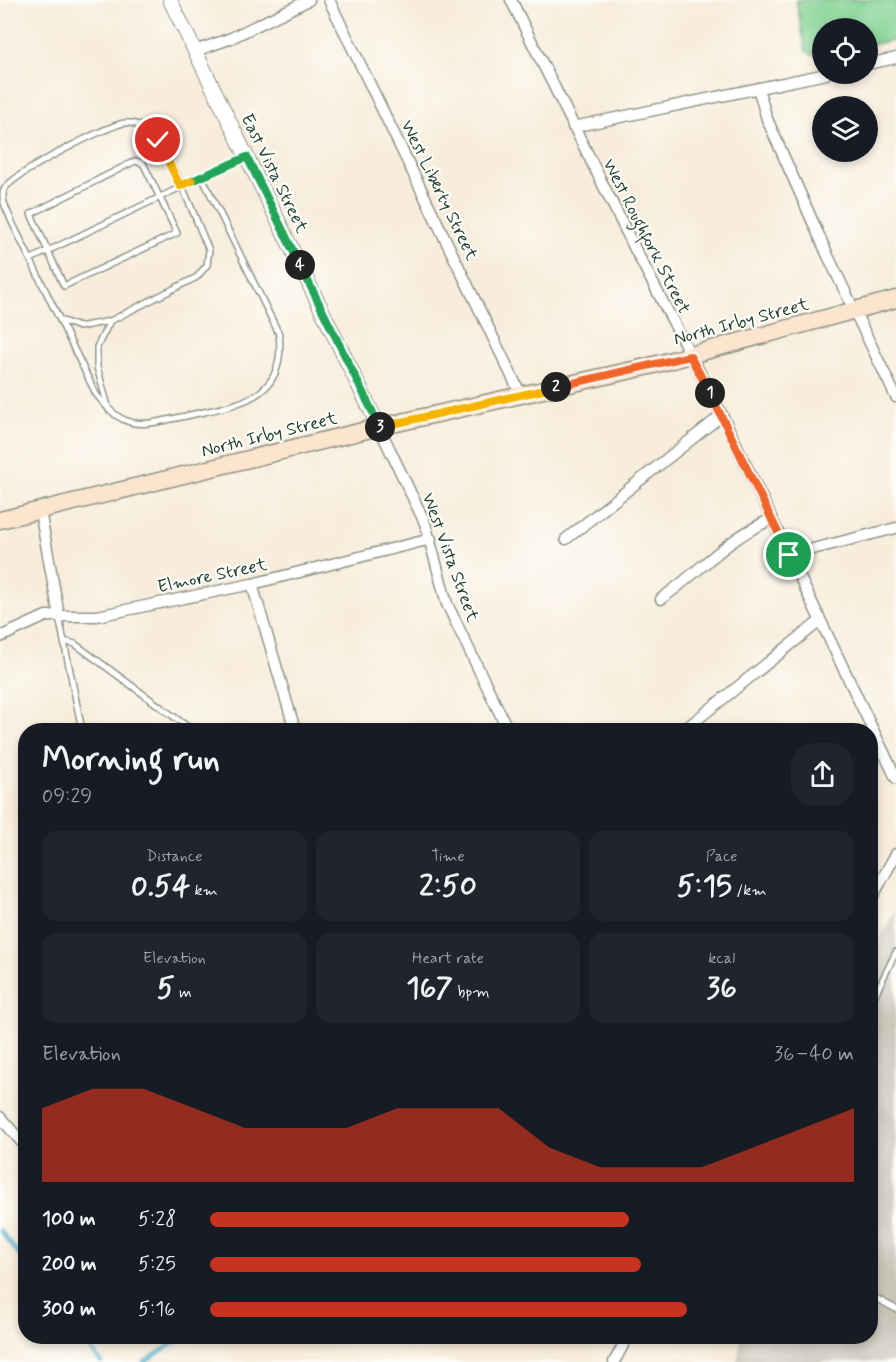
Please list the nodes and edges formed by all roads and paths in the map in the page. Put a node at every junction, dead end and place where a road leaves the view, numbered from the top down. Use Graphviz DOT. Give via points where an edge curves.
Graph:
graph roads {
  1 [pos="170,0"];
  2 [pos="309,0"];
  3 [pos="329,0"];
  4 [pos="511,0"];
  5 [pos="195,51"];
  6 [pos="896,58"];
  7 [pos="878,62"];
  8 [pos="812,77"];
  9 [pos="758,88"];
  10 [pos="573,127"];
  11 [pos="247,157"];
  12 [pos="202,177"];
  13 [pos="180,186"];
  14 [pos="160,196"];
  15 [pos="47,251"];
  16 [pos="31,259"];
  17 [pos="896,299"];
  18 [pos="855,310"];
  19 [pos="60,320"];
  20 [pos="110,321"];
  21 [pos="690,356"];
  22 [pos="521,395"];
  23 [pos="896,397"];
  24 [pos="109,411"];
  25 [pos="722,415"];
  26 [pos="379,427"];
  27 [pos="40,511"];
  28 [pos="772,519"];
  29 [pos="0,520"];
  30 [pos="896,528"];
  31 [pos="431,539"];
  32 [pos="566,539"];
  33 [pos="789,555"];
  34 [pos="252,584"];
  35 [pos="661,599"];
  36 [pos="59,615"];
  37 [pos="820,621"];
  38 [pos="0,637"];
  39 [pos="64,641"];
  40 [pos="81,723"];
  41 [pos="182,723"];
  42 [pos="293,723"];
  43 [pos="505,723"];
  44 [pos="693,723"];
  45 [pos="863,723"];
  46 [pos="878,748"];
  47 [pos="896,778"];
  48 [pos="896,854"];
  49 [pos="878,887"];
  50 [pos="896,952"];
  51 [pos="878,989"];
  52 [pos="0,1117"];
  53 [pos="18,1138"];
  54 [pos="878,1299"];
  55 [pos="896,1309"];
  56 [pos="624,1344"];
  57 [pos="614,1362"];
  1 -- 5 [label="street, East Vista Street"];
  2 -- 5 [label="street"];
  3 -- 22 [label="street, West Liberty Street"];
  4 -- 10 [label="street, West Roughfork Street"];
  5 -- 11 [label="street, East Vista Street"];
  6 -- 7 [label="street"];
  8 -- 9 [label="street"];
  9 -- 10 [label="street"];
  9 -- 18 [label="street" via="767,119"];
  10 -- 21 [label="street, West Roughfork Street"];
  11 -- 12 [label="lane"];
  11 -- 26 [label="street, East Vista Street"];
  12 -- 13 [label="lane"];
  12 -- 24 [label="lane" via="279,334 281,355 276,374 263,390 235,405 151,423 128,422"];
  13 -- 14 [label="lane"];
  13 -- 16 [label="lane" via="158,140 146,128 125,123 35,165 9,182 3,201"];
  13 -- 20 [label="lane" via="209,250 207,265 197,277"];
  14 -- 15 [label="lane"];
  14 -- 15 [label="lane" via="143,163 135,161 31,214"];
  14 -- 15 [label="lane" via="177,233 64,286"];
  15 -- 16 [label="lane"];
  16 -- 19 [label="lane"];
  17 -- 18 [label="main road, North Irby Street"];
  18 -- 21 [label="main road, North Irby Street"];
  18 -- 23 [label="street"];
  19 -- 20 [label="lane" via="79,327"];
  19 -- 24 [label="lane" via="96,394"];
  20 -- 24 [label="lane" via="97,347 97,367"];
  21 -- 22 [label="main road, North Irby Street"];
  21 -- 25 [label="street, West Roughfork Street"];
  22 -- 26 [label="main road, North Irby Street"];
  25 -- 28 [label="street, West Roughfork Street"];
  25 -- 32 [label="street"];
  26 -- 27 [label="main road, North Irby Street"];
  26 -- 31 [label="street, West Vista Street"];
  27 -- 29 [label="main road, North Irby Street"];
  27 -- 36 [label="street"];
  28 -- 33 [label="street, West Roughfork Street"];
  28 -- 35 [label="street" via="723,547"];
  30 -- 33 [label="street"];
  31 -- 34 [label="street, Elmore Street"];
  31 -- 43 [label="street, West Vista Street" via="447,604"];
  33 -- 37 [label="street, West Roughfork Street"];
  34 -- 36 [label="street, Elmore Street" via="86,618"];
  34 -- 42 [label="street"];
  36 -- 38 [label="street, Elmore Street" via="46,616"];
  36 -- 39 [label="lane"];
  37 -- 44 [label="street"];
  37 -- 45 [label="street, West Roughfork Street"];
  39 -- 40 [label="lane"];
  39 -- 41 [label="lane" via="75,644"];
  46 -- 47 [label="street, West Roughfork Street"];
  48 -- 49 [label="street"];
  50 -- 51 [label="lane"];
  52 -- 53 [label="street"];
  54 -- 55 [label="lane"];
  56 -- 57 [label="street"];
}
